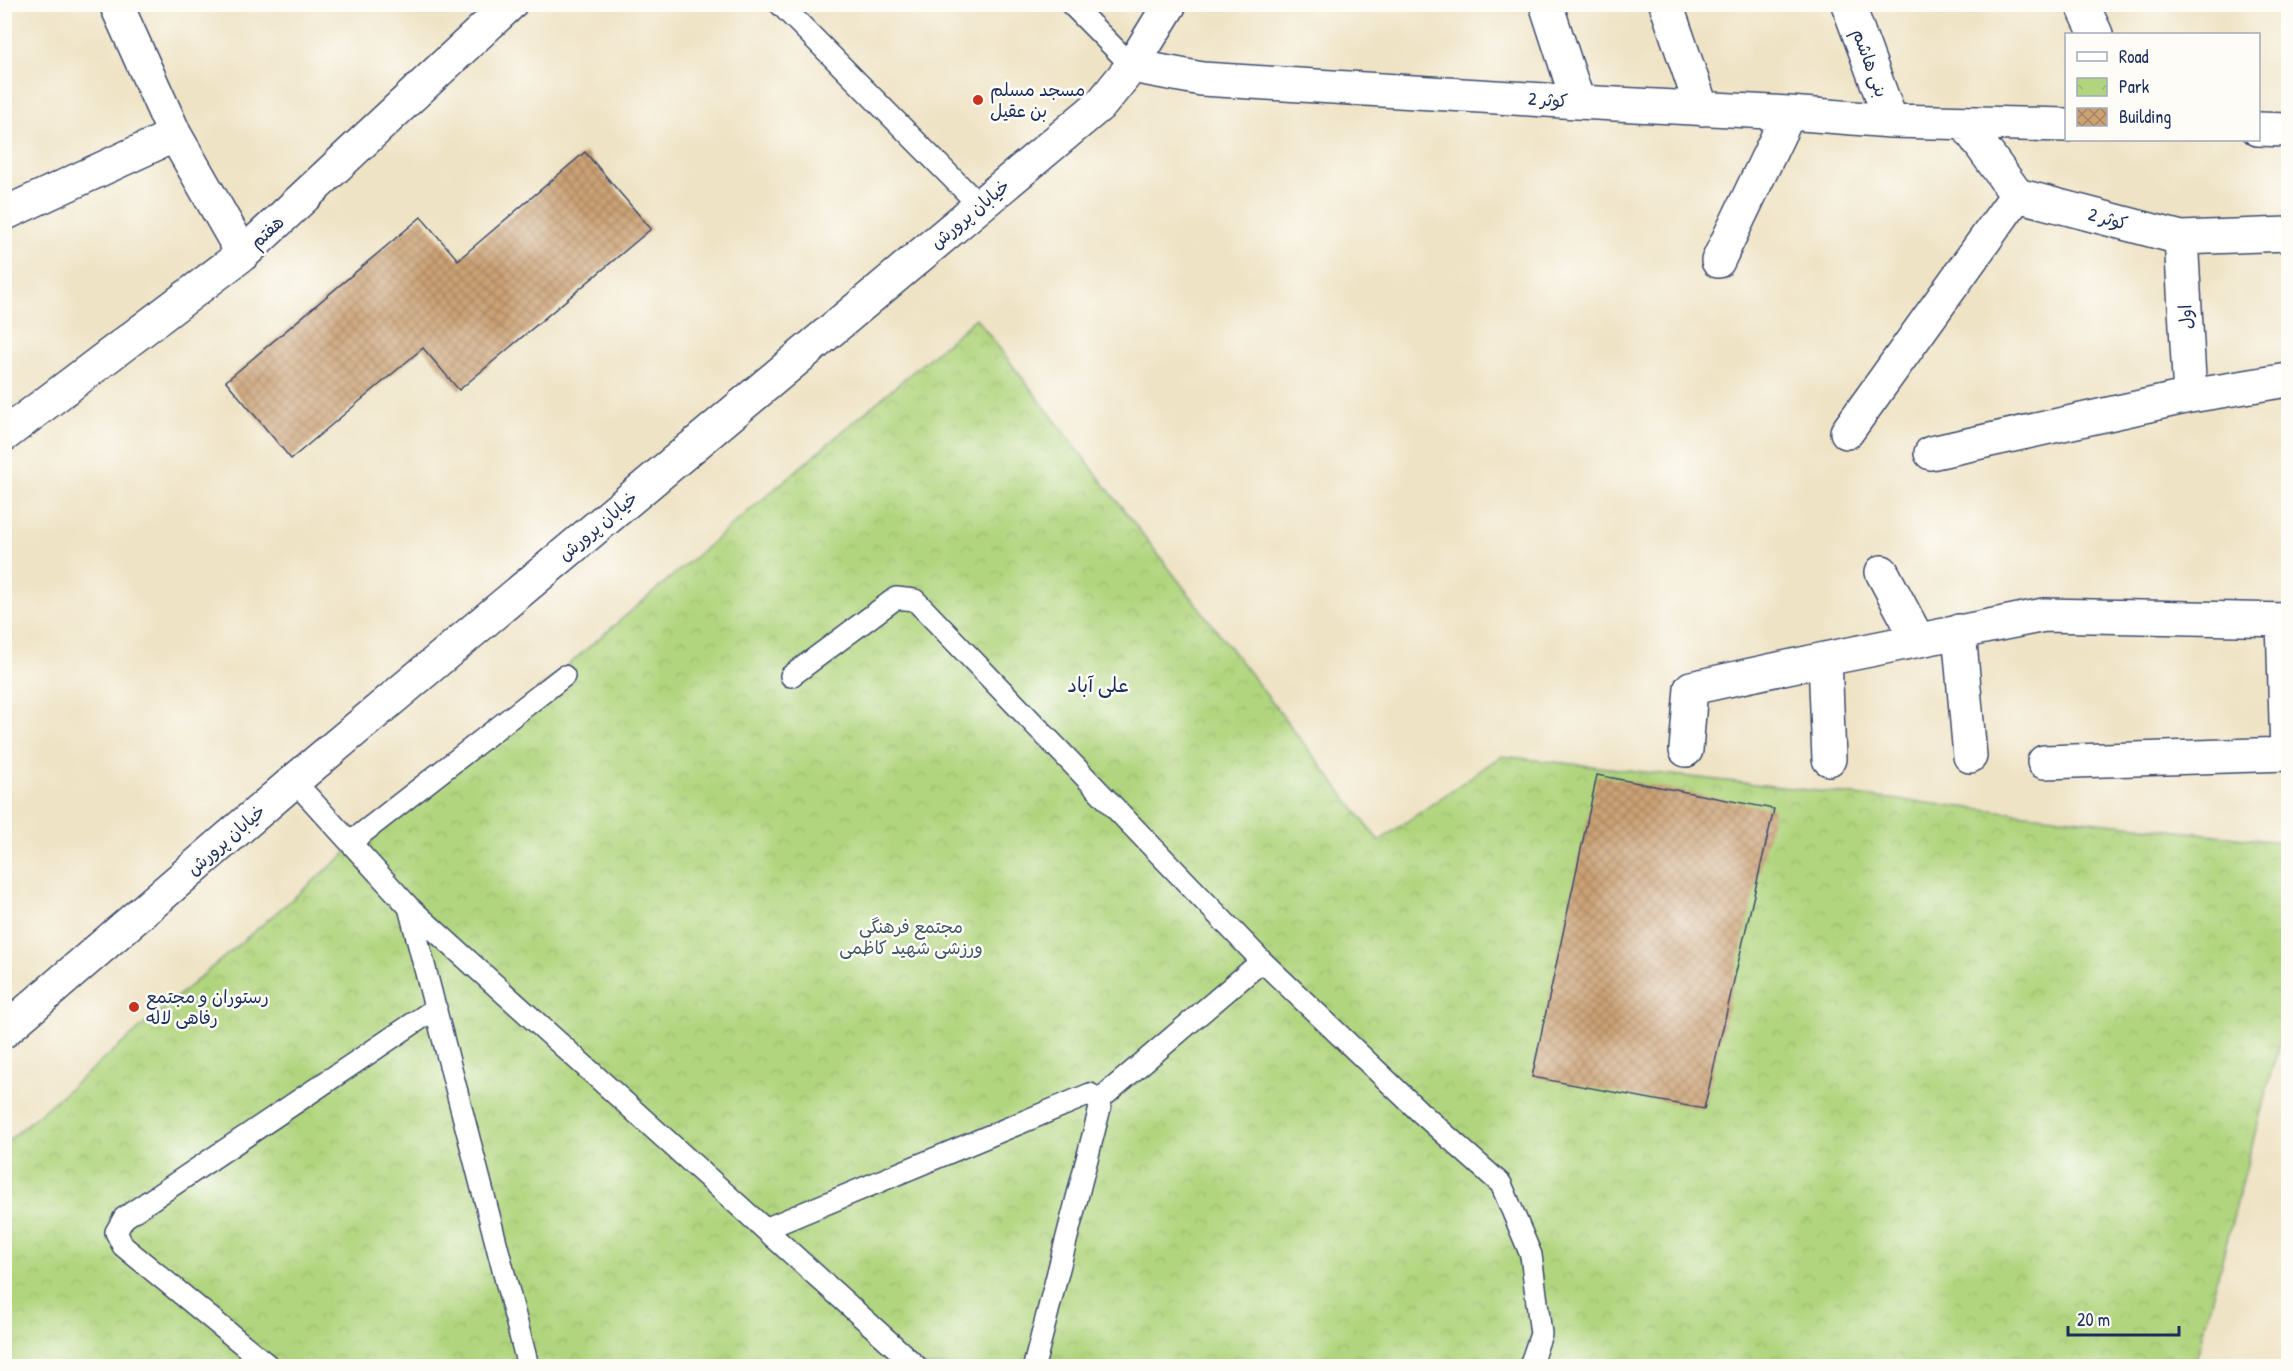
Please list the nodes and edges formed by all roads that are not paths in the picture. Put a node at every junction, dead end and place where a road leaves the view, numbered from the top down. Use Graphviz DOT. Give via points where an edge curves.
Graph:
graph roads {
  1 [pos="116,4"];
  2 [pos="510,4"];
  3 [pos="780,4"];
  4 [pos="1071,4"];
  5 [pos="1170,4"];
  6 [pos="1546,4"];
  7 [pos="1666,4"];
  8 [pos="1848,4"];
  9 [pos="2082,4"];
  10 [pos="2096,33"];
  11 [pos="1132,66"];
  12 [pos="1578,102"];
  13 [pos="1702,109"];
  14 [pos="1790,112"];
  15 [pos="1891,121"];
  16 [pos="1965,123"];
  17 [pos="2065,125"];
  18 [pos="2260,129"];
  19 [pos="2289,130"];
  20 [pos="175,135"];
  21 [pos="2017,195"];
  22 [pos="8,204"];
  23 [pos="980,206"];
  24 [pos="2289,234"];
  25 [pos="2181,238"];
  26 [pos="243,254"];
  27 [pos="1718,261"];
  28 [pos="2289,380"];
  29 [pos="2190,396"];
  30 [pos="1847,432"];
  31 [pos="4,435"];
  32 [pos="1931,453"];
  33 [pos="1882,572"];
  34 [pos="2286,620"];
  35 [pos="1959,631"];
  36 [pos="1917,640"];
  37 [pos="1825,659"];
  38 [pos="564,676"];
  39 [pos="791,676"];
  40 [pos="1686,750"];
  41 [pos="1970,756"];
  42 [pos="1829,759"];
  43 [pos="2044,762"];
  44 [pos="294,781"];
  45 [pos="351,842"];
  46 [pos="409,907"];
  47 [pos="1262,962"];
  48 [pos="436,1008"];
  49 [pos="4,1030"];
  50 [pos="1098,1101"];
  51 [pos="765,1229"];
  52 [pos="268,1366"];
  53 [pos="528,1366"];
  54 [pos="916,1366"];
  55 [pos="1034,1366"];
  56 [pos="1530,1366"];
  1 -- 20 [label="street"];
  2 -- 26 [label="street, هفتم"];
  3 -- 23 [label="lane"];
  4 -- 11 [label="lane"];
  5 -- 11 [label="street, خیابان پرورش"];
  6 -- 12 [label="street"];
  7 -- 13 [label="street"];
  8 -- 15 [label="street, بنی هاشم"];
  9 -- 10 [label="street"];
  11 -- 12 [label="street, کوثر 2" via="1202,79"];
  11 -- 23 [label="street, خیابان پرورش" via="1102,103"];
  12 -- 13 [label="street, کوثر 2"];
  13 -- 14 [label="street, کوثر 2"];
  14 -- 15 [label="street, کوثر 2"];
  14 -- 27 [label="street"];
  15 -- 16 [label="street, کوثر 2"];
  16 -- 17 [label="street, کوثر 2"];
  16 -- 21 [label="street"];
  18 -- 19 [label="street"];
  20 -- 22 [label="street"];
  20 -- 26 [label="street"];
  21 -- 25 [label="street, کوثر 2"];
  21 -- 30 [label="street"];
  23 -- 44 [label="street, خیابان پرورش"];
  24 -- 25 [label="street, کوثر 2"];
  25 -- 29 [label="street, اول"];
  26 -- 31 [label="street, هفتم"];
  28 -- 29 [label="street"];
  29 -- 32 [label="street"];
  33 -- 36 [label="street"];
  34 -- 35 [label="street" via="2044,615"];
  34 -- 43 [label="street" via="2287,754"];
  35 -- 36 [label="street"];
  35 -- 41 [label="street"];
  36 -- 37 [label="street"];
  37 -- 40 [label="street" via="1691,688"];
  37 -- 42 [label="street"];
  38 -- 45 [label="lane"];
  39 -- 47 [label="lane" via="896,598 915,600"];
  44 -- 45 [label="lane"];
  44 -- 49 [label="street, خیابان پرورش"];
  45 -- 46 [label="lane"];
  46 -- 48 [label="lane"];
  46 -- 51 [label="lane"];
  47 -- 50 [label="lane"];
  47 -- 56 [label="lane" via="1501,1184 1531,1255 1541,1335"];
  48 -- 52 [label="lane" via="124,1218 116,1232 123,1246"];
  48 -- 53 [label="lane"];
  50 -- 51 [label="lane" via="1090,1094"];
  50 -- 55 [label="lane" via="1100,1108"];
  51 -- 54 [label="lane"];
}
